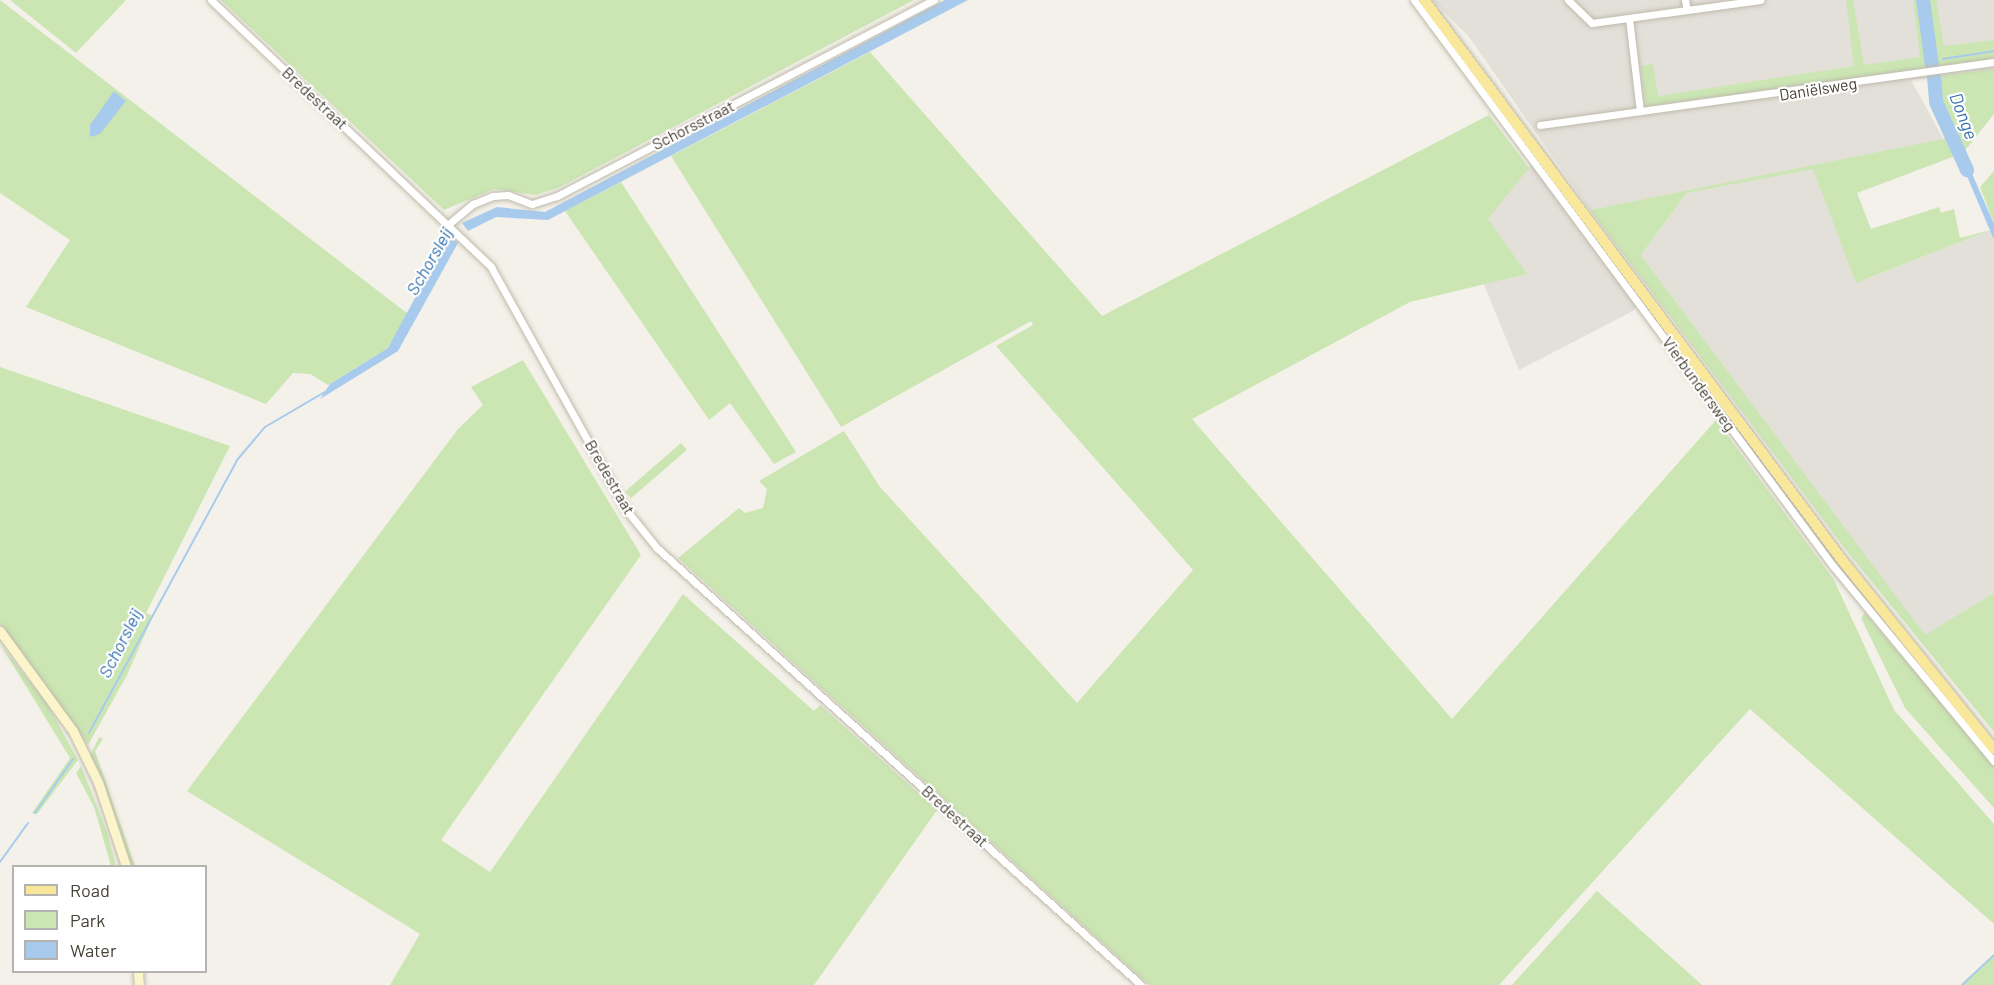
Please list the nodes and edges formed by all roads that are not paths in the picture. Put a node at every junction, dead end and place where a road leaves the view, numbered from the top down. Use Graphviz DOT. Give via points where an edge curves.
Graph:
graph roads {
  1 [pos="211,0"];
  2 [pos="934,0"];
  3 [pos="1414,0"];
  4 [pos="1424,0"];
  5 [pos="1568,0"];
  6 [pos="1685,0"];
  7 [pos="1760,0"];
  8 [pos="1687,10"];
  9 [pos="1629,18"];
  10 [pos="1436,23"];
  11 [pos="1994,62"];
  12 [pos="1640,111"];
  13 [pos="1540,125"];
  14 [pos="450,223"];
  15 [pos="1867,601"];
  16 [pos="0,632"];
  17 [pos="1994,749"];
  18 [pos="1994,761"];
  19 [pos="125,865"];
  20 [pos="1141,985"];
  1 -- 14 [label="street, Bredestraat"];
  2 -- 14 [label="street, Schorsstraat" via="557,196 532,204 508,195 493,196 473,204"];
  3 -- 10 [label="street, Vierbundersweg"];
  4 -- 10 [label="main road, Vierbundersweg"];
  5 -- 9 [label="street" via="1592,23"];
  6 -- 8 [label="street"];
  7 -- 8 [label="street"];
  8 -- 9 [label="street"];
  9 -- 12 [label="street"];
  10 -- 15 [label="main road, Vierbundersweg"];
  11 -- 12 [label="street, Daniëlsweg"];
  12 -- 13 [label="street, Daniëlsweg"];
  14 -- 20 [label="street, Bredestraat" via="491,267 627,511 657,548"];
  15 -- 17 [label="main road, Vierbundersweg"];
  15 -- 18 [label="street, Vierbundersweg"];
  16 -- 19 [label="main road" via="73,731 99,782"];
}
